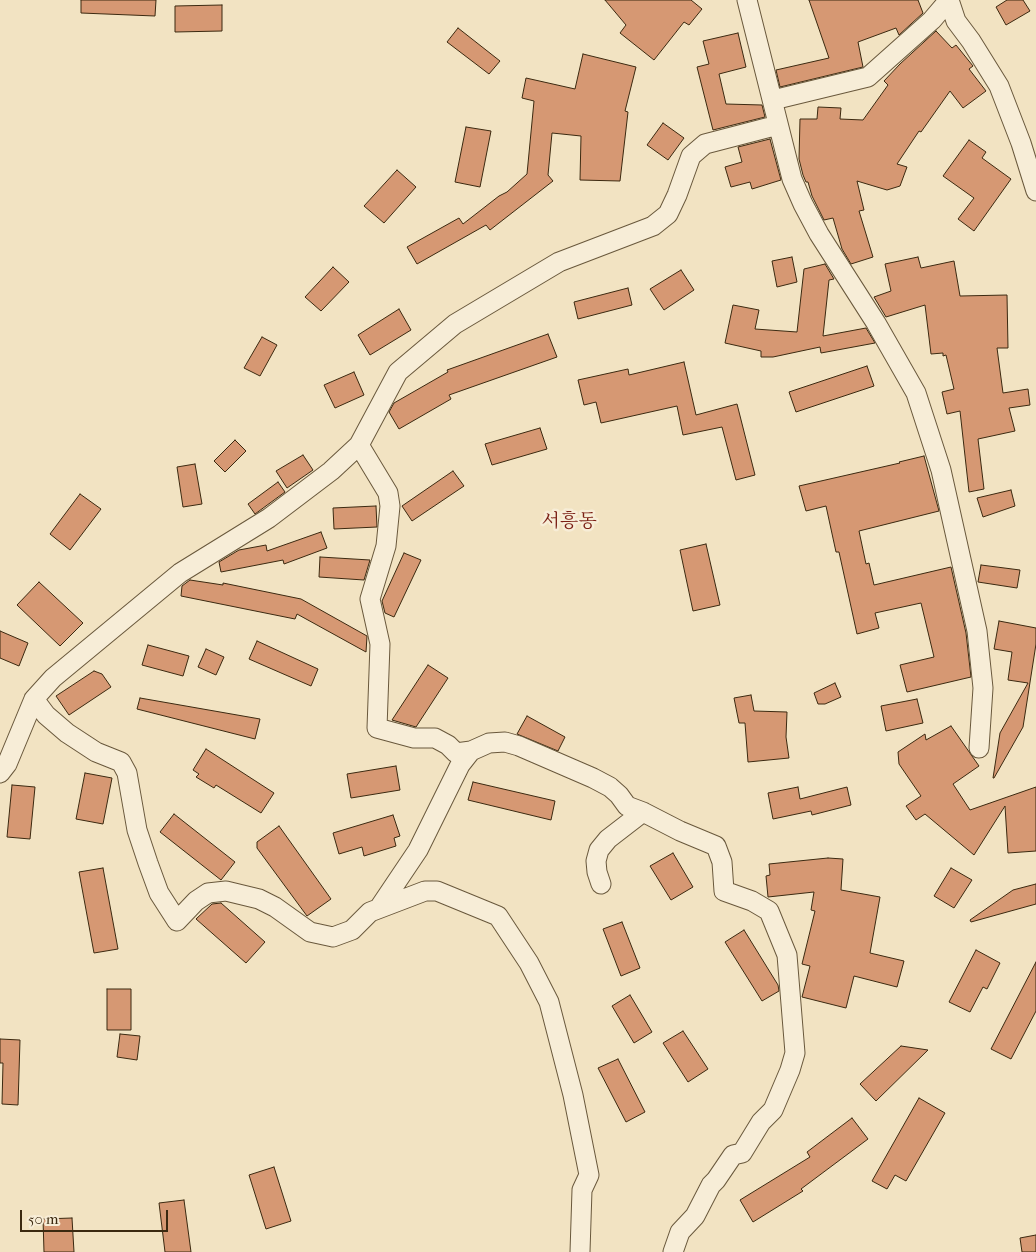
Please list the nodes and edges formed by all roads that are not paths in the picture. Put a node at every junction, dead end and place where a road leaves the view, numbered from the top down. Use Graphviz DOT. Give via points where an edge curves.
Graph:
graph roads {
  1 [pos="747,0"];
  2 [pos="949,0"];
  3 [pos="774,100"];
  4 [pos="778,125"];
  5 [pos="1036,191"];
  6 [pos="359,445"];
  7 [pos="34,699"];
  8 [pos="979,748"];
  9 [pos="471,751"];
  10 [pos="0,773"];
  11 [pos="642,812"];
  12 [pos="601,884"];
  13 [pos="380,908"];
  14 [pos="580,1252"];
  15 [pos="673,1252"];
  1 -- 3 [label="street"];
  2 -- 3 [label="street" via="932,20 868,77"];
  2 -- 5 [label="street" via="956,21 999,86"];
  3 -- 4 [label="street"];
  4 -- 6 [label="street" via="705,144 691,156 668,214 653,226 559,262 455,324 398,372"];
  4 -- 8 [label="street" via="792,180 803,204 916,393 941,470 977,631 983,688"];
  6 -- 7 [label="street" via="331,471 269,518 180,573 53,678"];
  6 -- 9 [label="street" via="388,493 390,506 386,546 370,599 380,644 377,728 414,738 435,738 456,753"];
  7 -- 10 [label="street"];
  7 -- 13 [label="street" via="46,715 67,733 96,752 121,762 127,773 137,830 148,863 159,893 177,921 208,893 226,891 259,898 310,932 333,937 352,930 370,912"];
  9 -- 11 [label="street" via="489,742 519,746 610,787 627,806"];
  9 -- 13 [label="street" via="460,765 418,850"];
  11 -- 12 [label="street" via="608,839 600,850 596,861"];
  11 -- 15 [label="street" via="716,846 722,862 724,891 769,911 787,955 795,1053 773,1110 761,1122 742,1153 734,1155 711,1185 695,1216 680,1232"];
  13 -- 14 [label="street" via="425,891 437,891 498,916 529,963 549,1002 589,1175 582,1190"];
}
